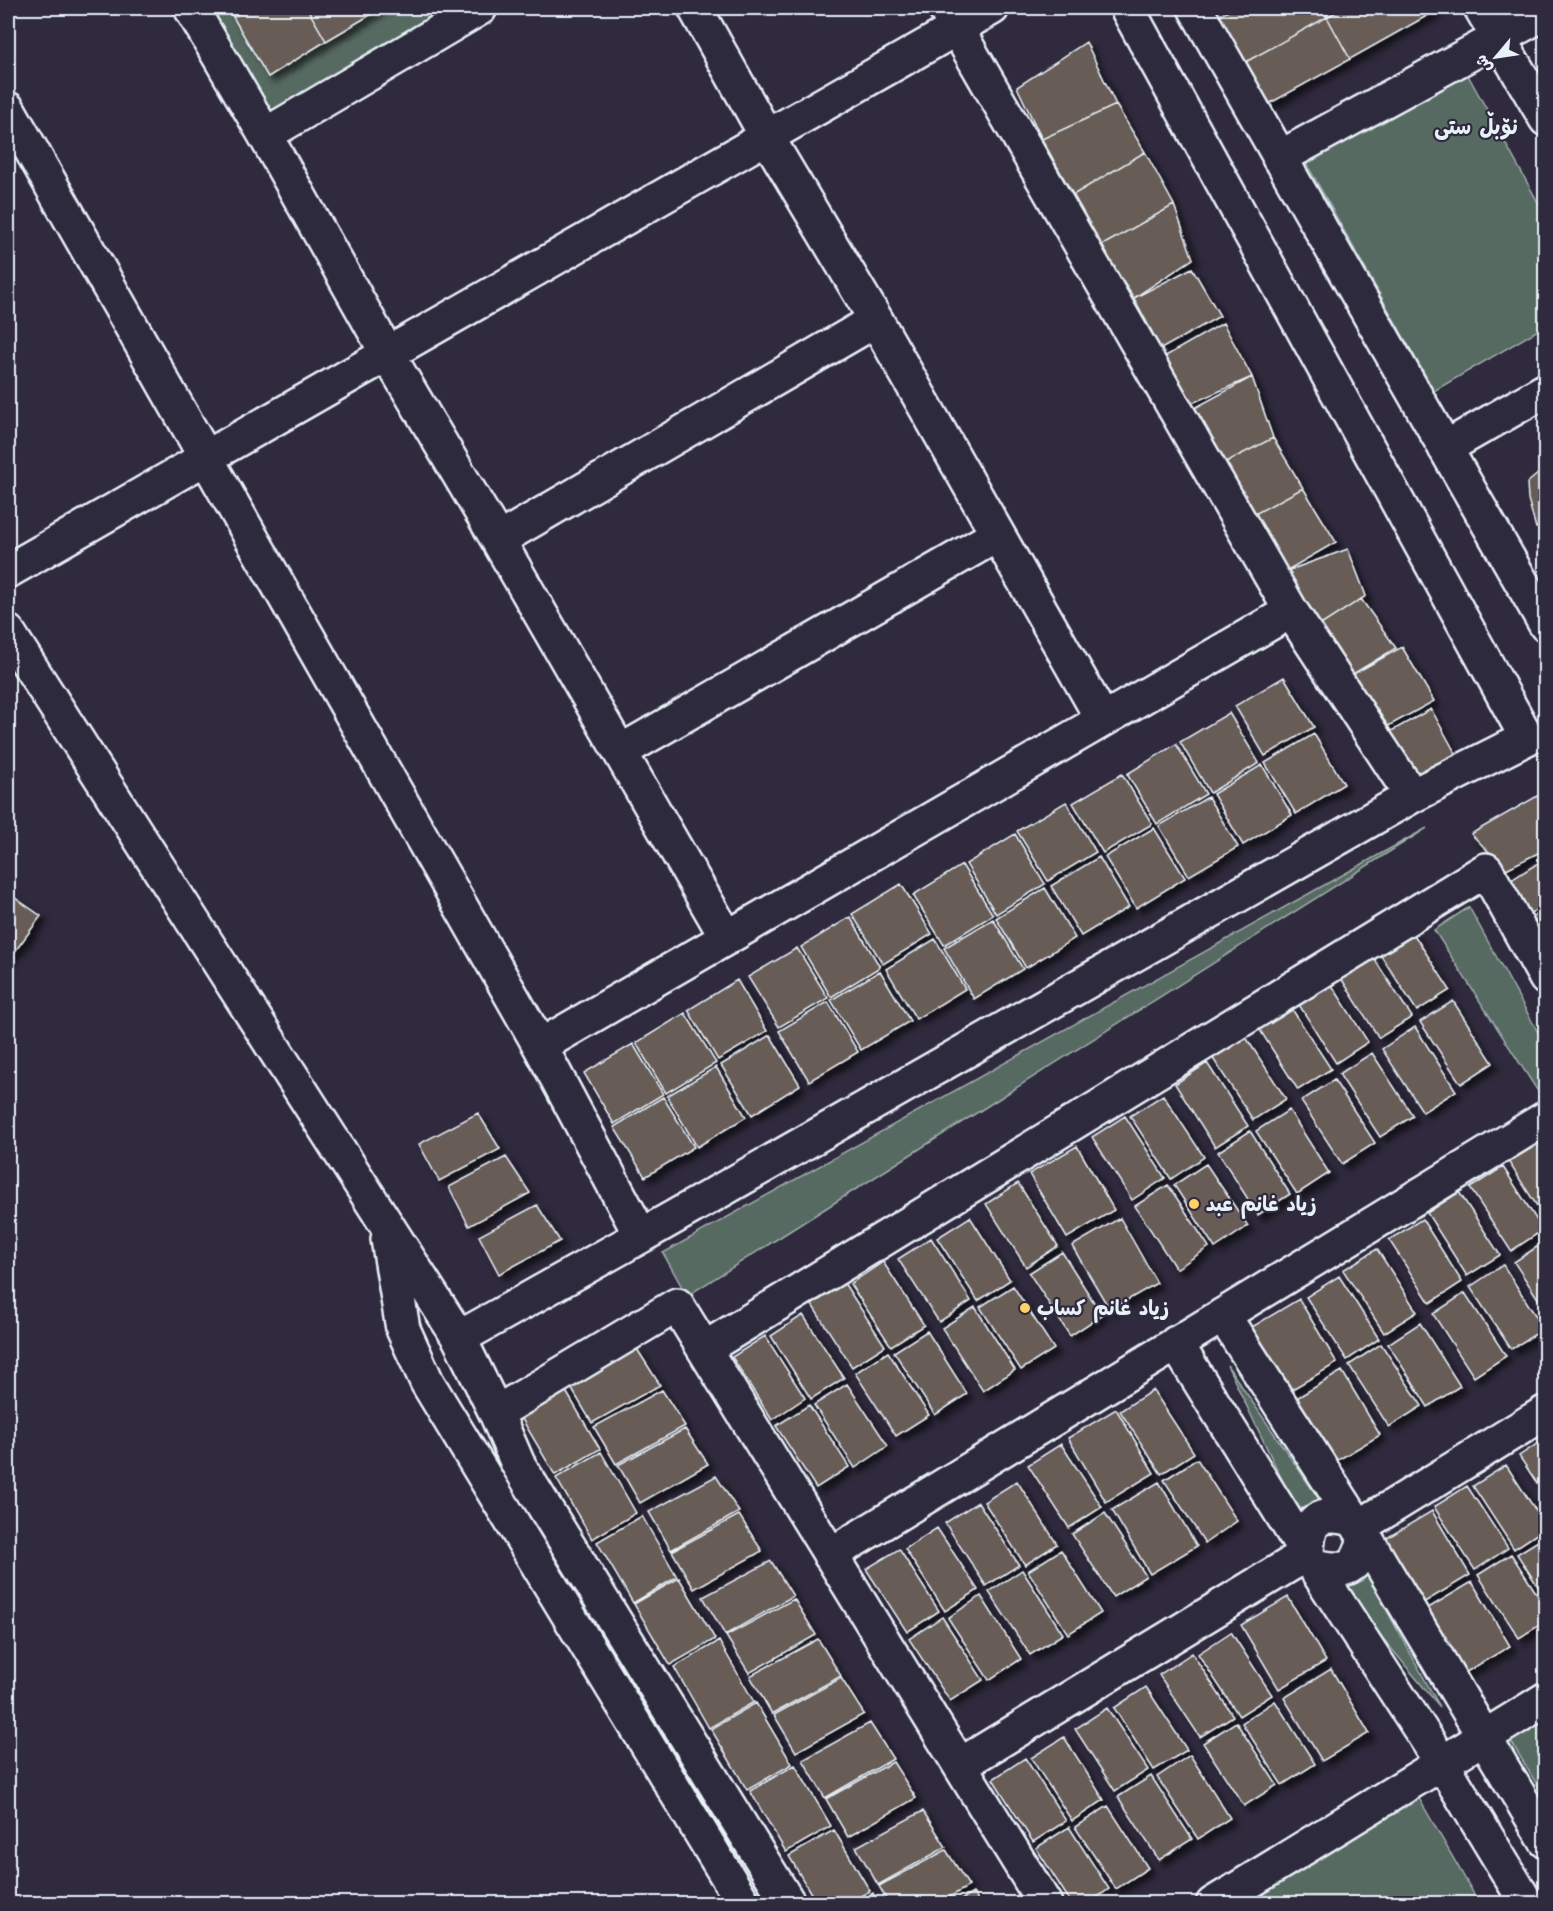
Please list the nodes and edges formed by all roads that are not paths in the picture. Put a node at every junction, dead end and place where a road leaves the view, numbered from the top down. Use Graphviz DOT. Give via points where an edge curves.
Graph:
graph roads {
  1 [pos="191,8"];
  2 [pos="480,8"];
  3 [pos="695,8"];
  4 [pos="992,8"];
  5 [pos="1127,8"];
  6 [pos="1195,8"];
  7 [pos="1482,8"];
  8 [pos="1545,12"];
  9 [pos="950,18"];
  10 [pos="1499,38"];
  11 [pos="8,109"];
  12 [pos="1545,119"];
  13 [pos="265,135"];
  14 [pos="767,137"];
  15 [pos="1279,158"];
  16 [pos="876,320"];
  17 [pos="387,353"];
  18 [pos="1545,390"];
  19 [pos="1445,448"];
  20 [pos="204,458"];
  21 [pos="998,535"];
  22 [pos="498,540"];
  23 [pos="8,571"];
  24 [pos="1291,611"];
  25 [pos="1545,625"];
  26 [pos="8,632"];
  27 [pos="1103,720"];
  28 [pos="620,752"];
  29 [pos="1412,796"];
  30 [pos="727,938"];
  31 [pos="1545,978"];
  32 [pos="540,1046"];
  33 [pos="1545,1118"];
  34 [pos="385,1222"];
  35 [pos="641,1236"];
  36 [pos="1224,1315"];
  37 [pos="459,1338"];
  38 [pos="1176,1343"];
  39 [pos="704,1349"];
  40 [pos="1545,1412"];
  41 [pos="496,1413"];
  42 [pos="1359,1528"];
  43 [pos="830,1555"];
  44 [pos="1311,1560"];
  45 [pos="1545,1699"];
  46 [pos="1483,1738"];
  47 [pos="1442,1763"];
  48 [pos="960,1766"];
  49 [pos="1545,1841"];
  50 [pos="744,1904"];
  51 [pos="789,1904"];
  52 [pos="1045,1904"];
  53 [pos="1213,1904"];
  54 [pos="1527,1904"];
  1 -- 13 [label="street"];
  2 -- 13 [label="street"];
  3 -- 14 [label="street"];
  4 -- 9 [label="street"];
  5 -- 29 [label="street" via="1527,738"];
  6 -- 15 [label="street"];
  7 -- 10 [label="street"];
  8 -- 10 [label="street"];
  9 -- 14 [label="street"];
  9 -- 24 [label="street"];
  10 -- 12 [label="street"];
  10 -- 15 [label="street"];
  11 -- 20 [label="street"];
  13 -- 17 [label="street"];
  14 -- 16 [label="street"];
  14 -- 17 [label="street"];
  15 -- 19 [label="street"];
  16 -- 21 [label="street"];
  16 -- 22 [label="street"];
  17 -- 20 [label="street"];
  17 -- 22 [label="street"];
  18 -- 19 [label="street"];
  19 -- 25 [label="street"];
  20 -- 23 [label="street"];
  20 -- 32 [label="street"];
  21 -- 27 [label="street"];
  21 -- 28 [label="street"];
  22 -- 28 [label="street"];
  24 -- 27 [label="street"];
  24 -- 29 [label="street"];
  26 -- 34 [label="street"];
  27 -- 30 [label="street"];
  28 -- 30 [label="street"];
  29 -- 35 [label="street"];
  30 -- 32 [label="street"];
  31 -- 39 [label="street" via="1486,870"];
  32 -- 35 [label="street"];
  33 -- 36 [label="street"];
  34 -- 37 [label="street"];
  34 -- 50 [label="street" via="403,1329 427,1382"];
  35 -- 37 [label="street"];
  36 -- 38 [label="street"];
  36 -- 42 [label="street"];
  37 -- 41 [label="street"];
  38 -- 43 [label="street"];
  38 -- 44 [label="street"];
  39 -- 41 [label="street" via="677,1305"];
  39 -- 43 [label="street"];
  40 -- 42 [label="street"];
  41 -- 51 [label="street" via="518,1464"];
  42 -- 44 [label="street" via="1361,1554 1350,1567 1334,1570"];
  42 -- 44 [label="street" via="1332,1515 1316,1521 1308,1535"];
  42 -- 46 [label="street"];
  43 -- 48 [label="street"];
  44 -- 47 [label="street"];
  44 -- 48 [label="street"];
  45 -- 46 [label="street"];
  46 -- 47 [label="street"];
  46 -- 49 [label="street"];
  47 -- 53 [label="street"];
  47 -- 54 [label="street"];
  48 -- 52 [label="street"];
}
